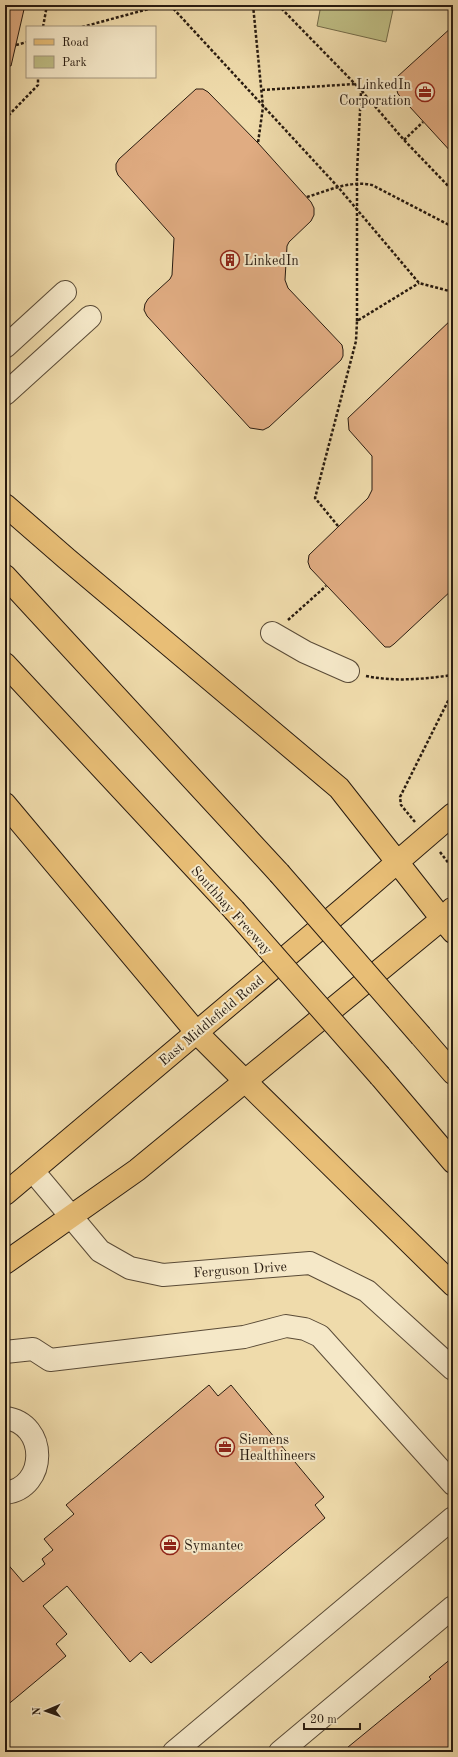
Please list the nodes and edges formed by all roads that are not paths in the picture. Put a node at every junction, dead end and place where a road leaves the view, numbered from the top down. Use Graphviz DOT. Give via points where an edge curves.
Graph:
graph roads {
  1 [pos="65,292"];
  2 [pos="90,317"];
  3 [pos="5,347"];
  4 [pos="5,394"];
  5 [pos="5,505"];
  6 [pos="5,576"];
  7 [pos="272,633"];
  8 [pos="5,664"];
  9 [pos="348,671"];
  10 [pos="5,804"];
  11 [pos="453,814"];
  12 [pos="399,862"];
  13 [pos="449,920"];
  14 [pos="197,1033"];
  15 [pos="453,1073"];
  16 [pos="244,1080"];
  17 [pos="453,1162"];
  18 [pos="33,1171"];
  19 [pos="5,1194"];
  20 [pos="72,1217"];
  21 [pos="5,1263"];
  22 [pos="453,1285"];
  23 [pos="5,1352"];
  24 [pos="453,1369"];
  25 [pos="5,1418"];
  26 [pos="453,1484"];
  27 [pos="5,1494"];
  28 [pos="453,1518"];
  29 [pos="453,1607"];
  30 [pos="174,1752"];
  31 [pos="280,1752"];
  1 -- 3 [label="street"];
  2 -- 4 [label="street"];
  5 -- 12 [label="main road" via="339,788"];
  6 -- 15 [label="main road, bridge" via="279,873"];
  7 -- 9 [label="street" via="305,652"];
  8 -- 17 [label="main road, Southbay Freeway, bridge" via="234,910"];
  10 -- 14 [label="main road"];
  11 -- 12 [label="main road, East Middlefield Road"];
  12 -- 13 [label="main road"];
  12 -- 14 [label="main road, East Middlefield Road"];
  13 -- 16 [label="main road"];
  14 -- 16 [label="main road"];
  14 -- 18 [label="main road, East Middlefield Road"];
  16 -- 20 [label="main road" via="137,1170"];
  16 -- 22 [label="main road"];
  18 -- 19 [label="main road, East Middlefield Road"];
  18 -- 20 [label="street, Ferguson Drive"];
  20 -- 21 [label="main road"];
  20 -- 24 [label="street, Ferguson Drive" via="100,1251 130,1268 163,1275 310,1264 367,1291"];
  23 -- 26 [label="street" via="33,1349 50,1360 244,1338 286,1326 305,1329 320,1336"];
  25 -- 27 [label="street" via="16,1421 29,1431 37,1444 38,1460 28,1482"];
  28 -- 30 [label="street"];
  29 -- 31 [label="street"];
}
